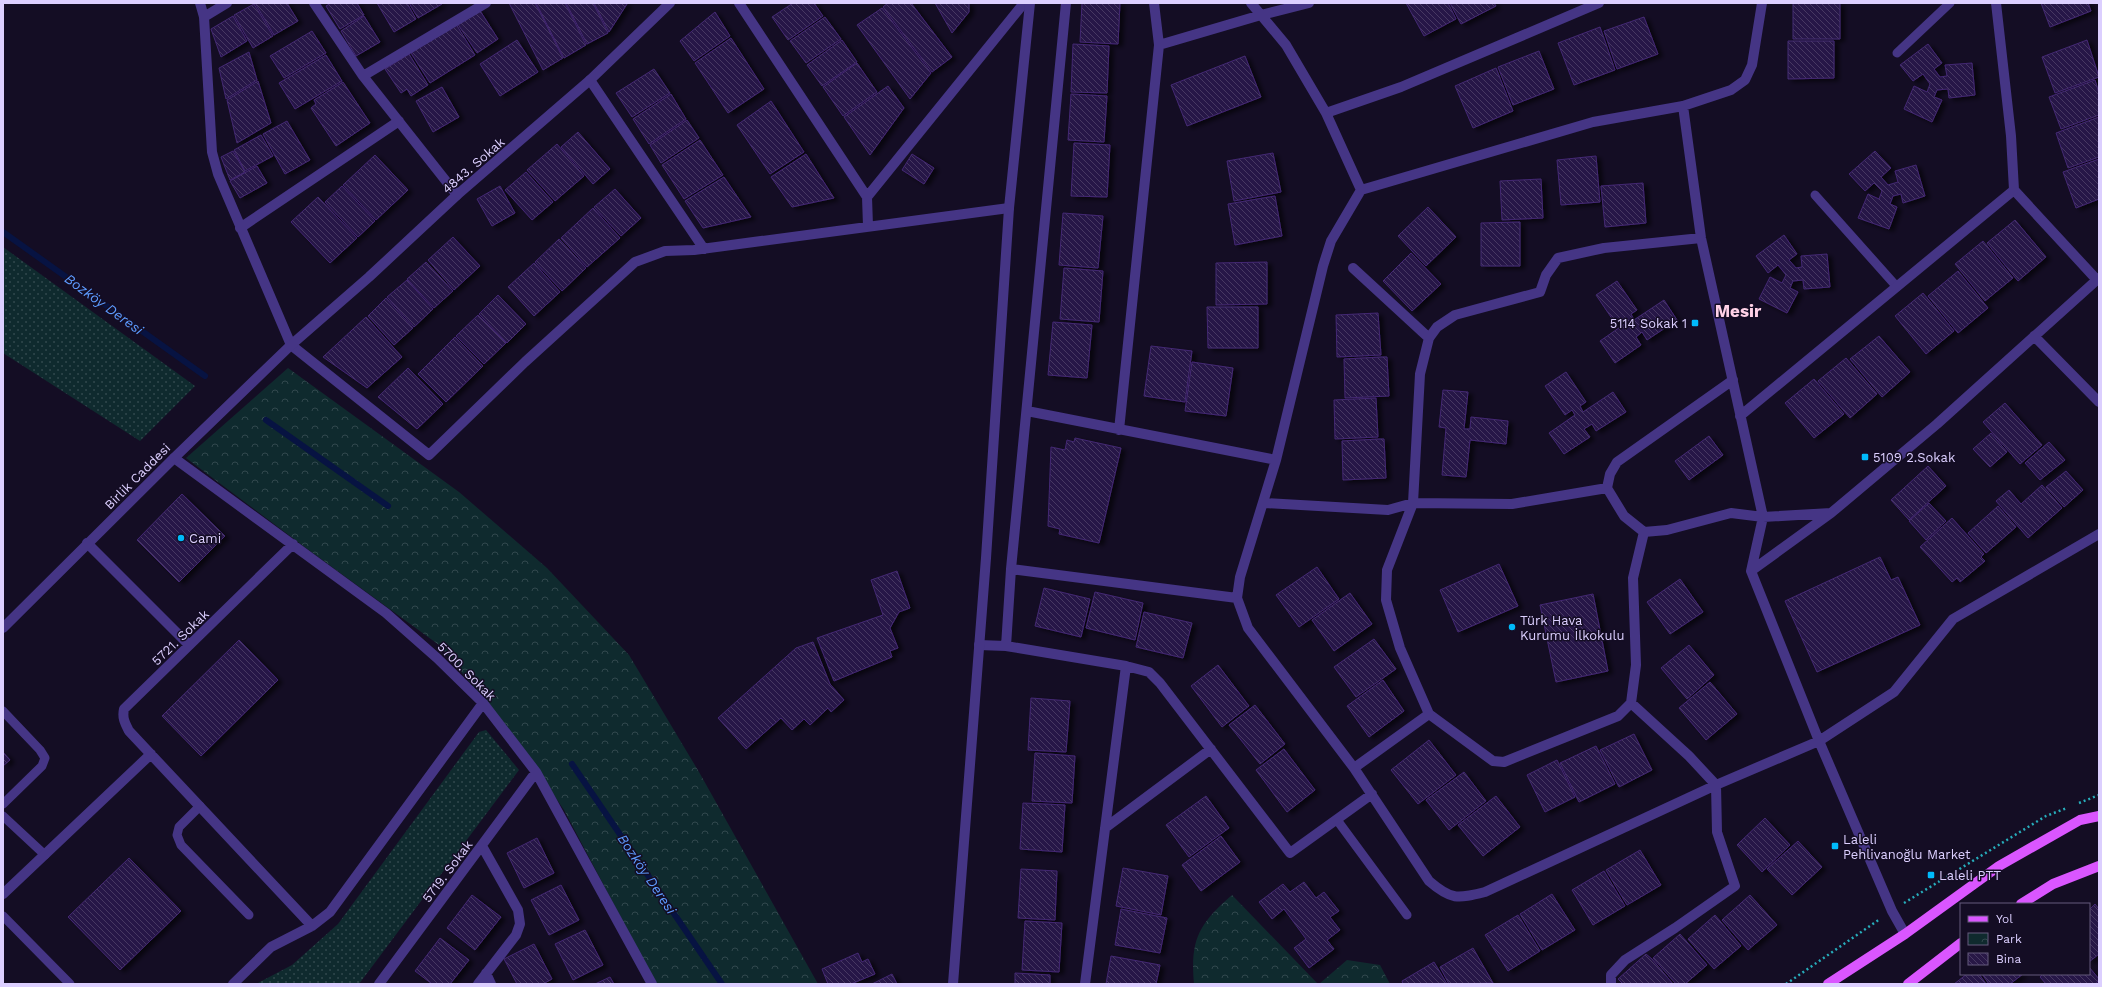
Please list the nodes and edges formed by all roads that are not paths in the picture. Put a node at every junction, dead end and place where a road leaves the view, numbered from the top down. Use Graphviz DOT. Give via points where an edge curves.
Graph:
graph roads {
  1 [pos="200,3"];
  2 [pos="227,3"];
  3 [pos="314,3"];
  4 [pos="486,3"];
  5 [pos="670,3"];
  6 [pos="739,3"];
  7 [pos="1024,3"];
  8 [pos="1030,3"];
  9 [pos="1066,3"];
  10 [pos="1154,3"];
  11 [pos="1251,3"];
  12 [pos="1309,3"];
  13 [pos="1599,3"];
  14 [pos="1762,3"];
  15 [pos="1950,3"];
  16 [pos="1996,3"];
  17 [pos="1261,15"];
  18 [pos="204,17"];
  19 [pos="1159,45"];
  20 [pos="1897,53"];
  21 [pos="363,76"];
  22 [pos="590,80"];
  23 [pos="1683,106"];
  24 [pos="1326,113"];
  25 [pos="399,121"];
  26 [pos="1361,190"];
  27 [pos="2014,190"];
  28 [pos="457,195"];
  29 [pos="1815,195"];
  30 [pos="867,197"];
  31 [pos="1009,208"];
  32 [pos="868,226"];
  33 [pos="240,228"];
  34 [pos="1701,238"];
  35 [pos="704,249"];
  36 [pos="1353,268"];
  37 [pos="2098,279"];
  38 [pos="1897,287"];
  39 [pos="2034,336"];
  40 [pos="1429,338"];
  41 [pos="291,345"];
  42 [pos="1733,380"];
  43 [pos="2099,402"];
  44 [pos="1027,411"];
  45 [pos="1740,416"];
  46 [pos="1119,430"];
  47 [pos="174,458"];
  48 [pos="1276,460"];
  49 [pos="1607,488"];
  50 [pos="1264,503"];
  51 [pos="1413,503"];
  52 [pos="1831,513"];
  53 [pos="1763,517"];
  54 [pos="1644,532"];
  55 [pos="2099,534"];
  56 [pos="87,543"];
  57 [pos="293,544"];
  58 [pos="1011,569"];
  59 [pos="1751,571"];
  60 [pos="1237,598"];
  61 [pos="3,628"];
  62 [pos="979,645"];
  63 [pos="189,646"];
  64 [pos="1006,646"];
  65 [pos="1126,666"];
  66 [pos="483,703"];
  67 [pos="1631,703"];
  68 [pos="3,711"];
  69 [pos="1429,714"];
  70 [pos="1819,741"];
  71 [pos="1211,749"];
  72 [pos="151,754"];
  73 [pos="1354,768"];
  74 [pos="536,772"];
  75 [pos="1716,786"];
  76 [pos="1372,794"];
  77 [pos="3,804"];
  78 [pos="200,806"];
  79 [pos="3,816"];
  80 [pos="2099,816"];
  81 [pos="1337,820"];
  82 [pos="1105,828"];
  83 [pos="482,846"];
  84 [pos="45,854"];
  85 [pos="2099,866"];
  86 [pos="3,894"];
  87 [pos="2023,903"];
  88 [pos="249,915"];
  89 [pos="1407,915"];
  90 [pos="3,916"];
  91 [pos="312,926"];
  92 [pos="1905,934"];
  93 [pos="1960,944"];
  94 [pos="486,973"];
  95 [pos="70,984"];
  96 [pos="233,984"];
  97 [pos="379,984"];
  98 [pos="478,984"];
  99 [pos="491,984"];
  100 [pos="652,984"];
  101 [pos="953,984"];
  102 [pos="1085,984"];
  103 [pos="1611,984"];
  104 [pos="1828,984"];
  105 [pos="1908,984"];
  1 -- 18 [label="street"];
  2 -- 18 [label="street"];
  3 -- 21 [label="street"];
  4 -- 21 [label="street"];
  5 -- 22 [label="street, 4843. Sokak"];
  6 -- 30 [label="street"];
  7 -- 30 [label="street"];
  8 -- 31 [label="street"];
  9 -- 44 [label="street"];
  10 -- 19 [label="street"];
  11 -- 17 [label="street"];
  12 -- 17 [label="street"];
  13 -- 24 [label="street" via="1400,87"];
  14 -- 23 [label="street" via="1752,65 1745,80 1731,90"];
  15 -- 20 [label="lane"];
  16 -- 27 [label="street" via="2011,136"];
  17 -- 19 [label="street"];
  17 -- 24 [label="street" via="1286,45"];
  18 -- 33 [label="street" via="212,152"];
  19 -- 46 [label="street"];
  21 -- 25 [label="street"];
  22 -- 28 [label="street, 4843. Sokak"];
  22 -- 35 [label="street"];
  23 -- 26 [label="street" via="1593,122"];
  23 -- 34 [label="street"];
  24 -- 26 [label="street"];
  25 -- 28 [label="street"];
  25 -- 33 [label="street"];
  26 -- 48 [label="street" via="1331,241 1323,266"];
  27 -- 37 [label="street"];
  27 -- 38 [label="street"];
  28 -- 41 [label="street, 4843. Sokak"];
  29 -- 38 [label="lane"];
  30 -- 32 [label="street"];
  31 -- 32 [label="street"];
  31 -- 62 [label="street"];
  32 -- 35 [label="street"];
  33 -- 41 [label="street"];
  34 -- 40 [label="street" via="1604,248 1558,258 1546,275 1540,292 1455,315 1437,327"];
  34 -- 42 [label="street"];
  35 -- 41 [label="street" via="665,251 635,262 525,362 429,455"];
  36 -- 40 [label="street"];
  37 -- 39 [label="street"];
  38 -- 45 [label="street"];
  39 -- 43 [label="street"];
  39 -- 52 [label="street" via="1937,424"];
  40 -- 51 [label="street" via="1420,374"];
  41 -- 47 [label="street, Birlik Caddesi"];
  42 -- 45 [label="street"];
  42 -- 49 [label="street" via="1617,462 1610,474"];
  44 -- 46 [label="street"];
  44 -- 58 [label="street"];
  45 -- 53 [label="street"];
  46 -- 48 [label="street"];
  47 -- 56 [label="street, Birlik Caddesi"];
  47 -- 57 [label="street, 5700. Sokak"];
  48 -- 50 [label="street"];
  49 -- 51 [label="street" via="1512,504"];
  49 -- 54 [label="street" via="1624,516"];
  50 -- 51 [label="street" via="1388,510"];
  50 -- 60 [label="street" via="1240,577"];
  51 -- 69 [label="street" via="1387,570 1386,600 1400,648"];
  52 -- 53 [label="street"];
  52 -- 59 [label="street"];
  53 -- 54 [label="street" via="1731,513 1667,530"];
  53 -- 59 [label="street"];
  54 -- 67 [label="street" via="1633,578 1636,665"];
  55 -- 70 [label="street" via="1953,619 1894,692"];
  56 -- 61 [label="street, Birlik Caddesi"];
  56 -- 63 [label="street"];
  57 -- 63 [label="street, 5721. Sokak"];
  57 -- 66 [label="street, 5700. Sokak" via="386,613"];
  58 -- 60 [label="street"];
  58 -- 64 [label="street"];
  59 -- 70 [label="street"];
  60 -- 73 [label="street" via="1248,628"];
  62 -- 64 [label="street"];
  62 -- 101 [label="street"];
  63 -- 72 [label="street, 5721. Sokak" via="124,709 124,723"];
  64 -- 65 [label="street"];
  65 -- 71 [label="street" via="1149,672"];
  65 -- 82 [label="street"];
  66 -- 74 [label="street, 5700. Sokak"];
  66 -- 91 [label="street" via="330,912"];
  67 -- 69 [label="street" via="1618,716 1504,762 1493,761"];
  67 -- 75 [label="street" via="1689,756"];
  68 -- 77 [label="lane" via="45,758 42,766"];
  69 -- 73 [label="street"];
  70 -- 75 [label="street"];
  70 -- 92 [label="street" via="1892,911"];
  71 -- 81 [label="street" via="1290,853"];
  71 -- 82 [label="street"];
  72 -- 78 [label="street, 5721. Sokak"];
  72 -- 84 [label="street"];
  73 -- 76 [label="street"];
  74 -- 83 [label="street, 5719. Sokak"];
  74 -- 100 [label="street, 5700. Sokak"];
  75 -- 76 [label="street" via="1485,892 1463,898 1445,894 1429,881"];
  75 -- 103 [label="street" via="1717,832 1735,886 1625,960 1611,975"];
  76 -- 81 [label="street"];
  78 -- 88 [label="lane" via="179,827 177,835 181,845"];
  78 -- 91 [label="street, 5721. Sokak"];
  79 -- 84 [label="lane"];
  80 -- 92 [label="main road" via="2080,820 1999,866"];
  81 -- 89 [label="lane"];
  82 -- 102 [label="street"];
  83 -- 94 [label="street" via="518,910 520,924 516,935"];
  83 -- 97 [label="street, 5719. Sokak"];
  84 -- 86 [label="street"];
  85 -- 87 [label="main road" via="2053,884"];
  90 -- 95 [label="lane"];
  91 -- 96 [label="street" via="271,947"];
  92 -- 104 [label="main road"];
  93 -- 105 [label="main road"];
  94 -- 98 [label="street"];
  94 -- 99 [label="street"];
}
